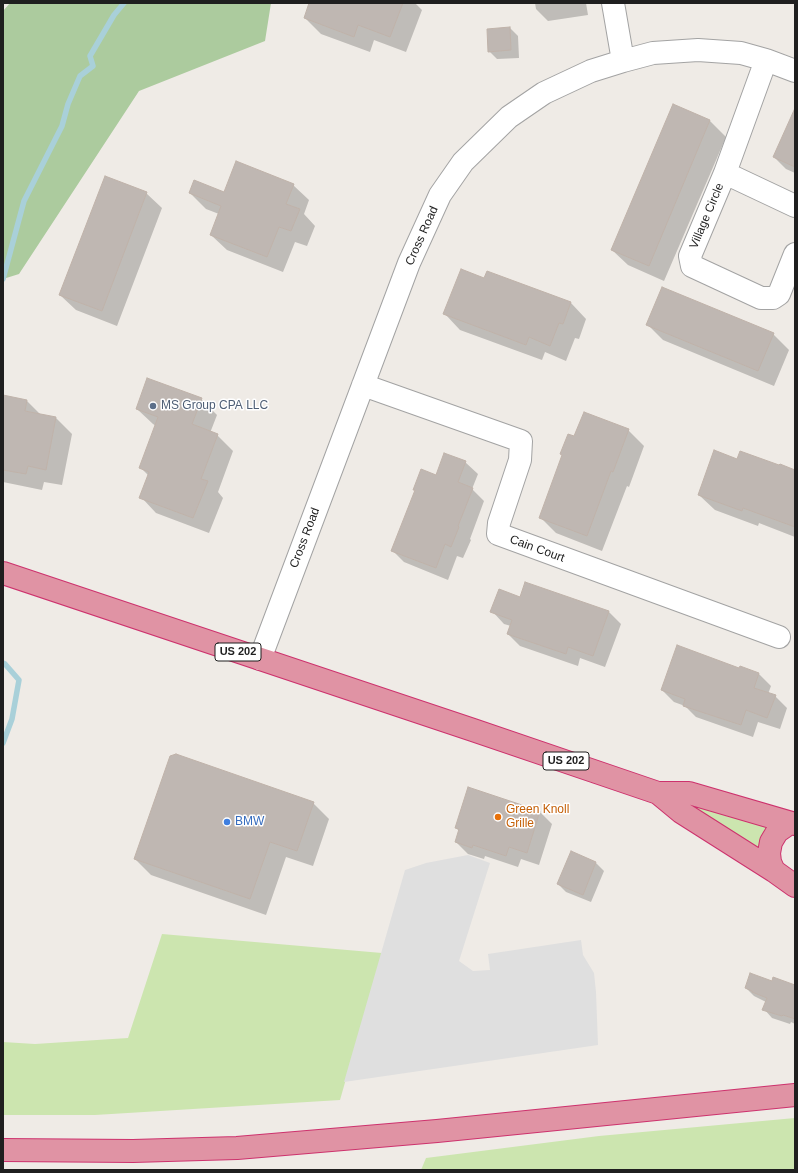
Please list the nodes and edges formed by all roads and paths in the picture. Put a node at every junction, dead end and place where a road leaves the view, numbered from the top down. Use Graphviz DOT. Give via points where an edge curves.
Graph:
graph roads {
  1 [pos="613,3"];
  2 [pos="766,60"];
  3 [pos="623,61"];
  4 [pos="795,70"];
  5 [pos="725,173"];
  6 [pos="795,206"];
  7 [pos="795,254"];
  8 [pos="363,385"];
  9 [pos="3,573"];
  10 [pos="779,637"];
  11 [pos="260,659"];
  12 [pos="658,793"];
  13 [pos="792,823"];
  14 [pos="774,872"];
  15 [pos="795,886"];
  16 [pos="795,1095"];
  17 [pos="3,1150"];
  1 -- 3 [label="street"];
  2 -- 3 [label="street, Cross Road" via="741,53 698,50 653,53"];
  2 -- 4 [label="street, Cross Road"];
  2 -- 5 [label="street, Village Circle"];
  3 -- 8 [label="street, Cross Road" via="591,71 544,93 509,117 462,162 440,195 409,263"];
  5 -- 6 [label="street, Village Circle"];
  5 -- 7 [label="street, Village Circle" via="690,256 692,266 761,298 773,298 779,294"];
  8 -- 10 [label="street, Cain Court" via="521,441 520,460 499,523 498,534"];
  8 -- 11 [label="street, Cross Road"];
  9 -- 11 [label="highway, US 202"];
  11 -- 12 [label="highway, US 202"];
  12 -- 13 [label="highway, US 202" via="689,793"];
  12 -- 14 [label="highway, US 202" via="681,812"];
  13 -- 14 [label="highway" via="777,832 771,842 769,853"];
  14 -- 15 [label="highway, US 202"];
  16 -- 17 [label="highway" via="437,1131 236,1148 133,1151"];
}
